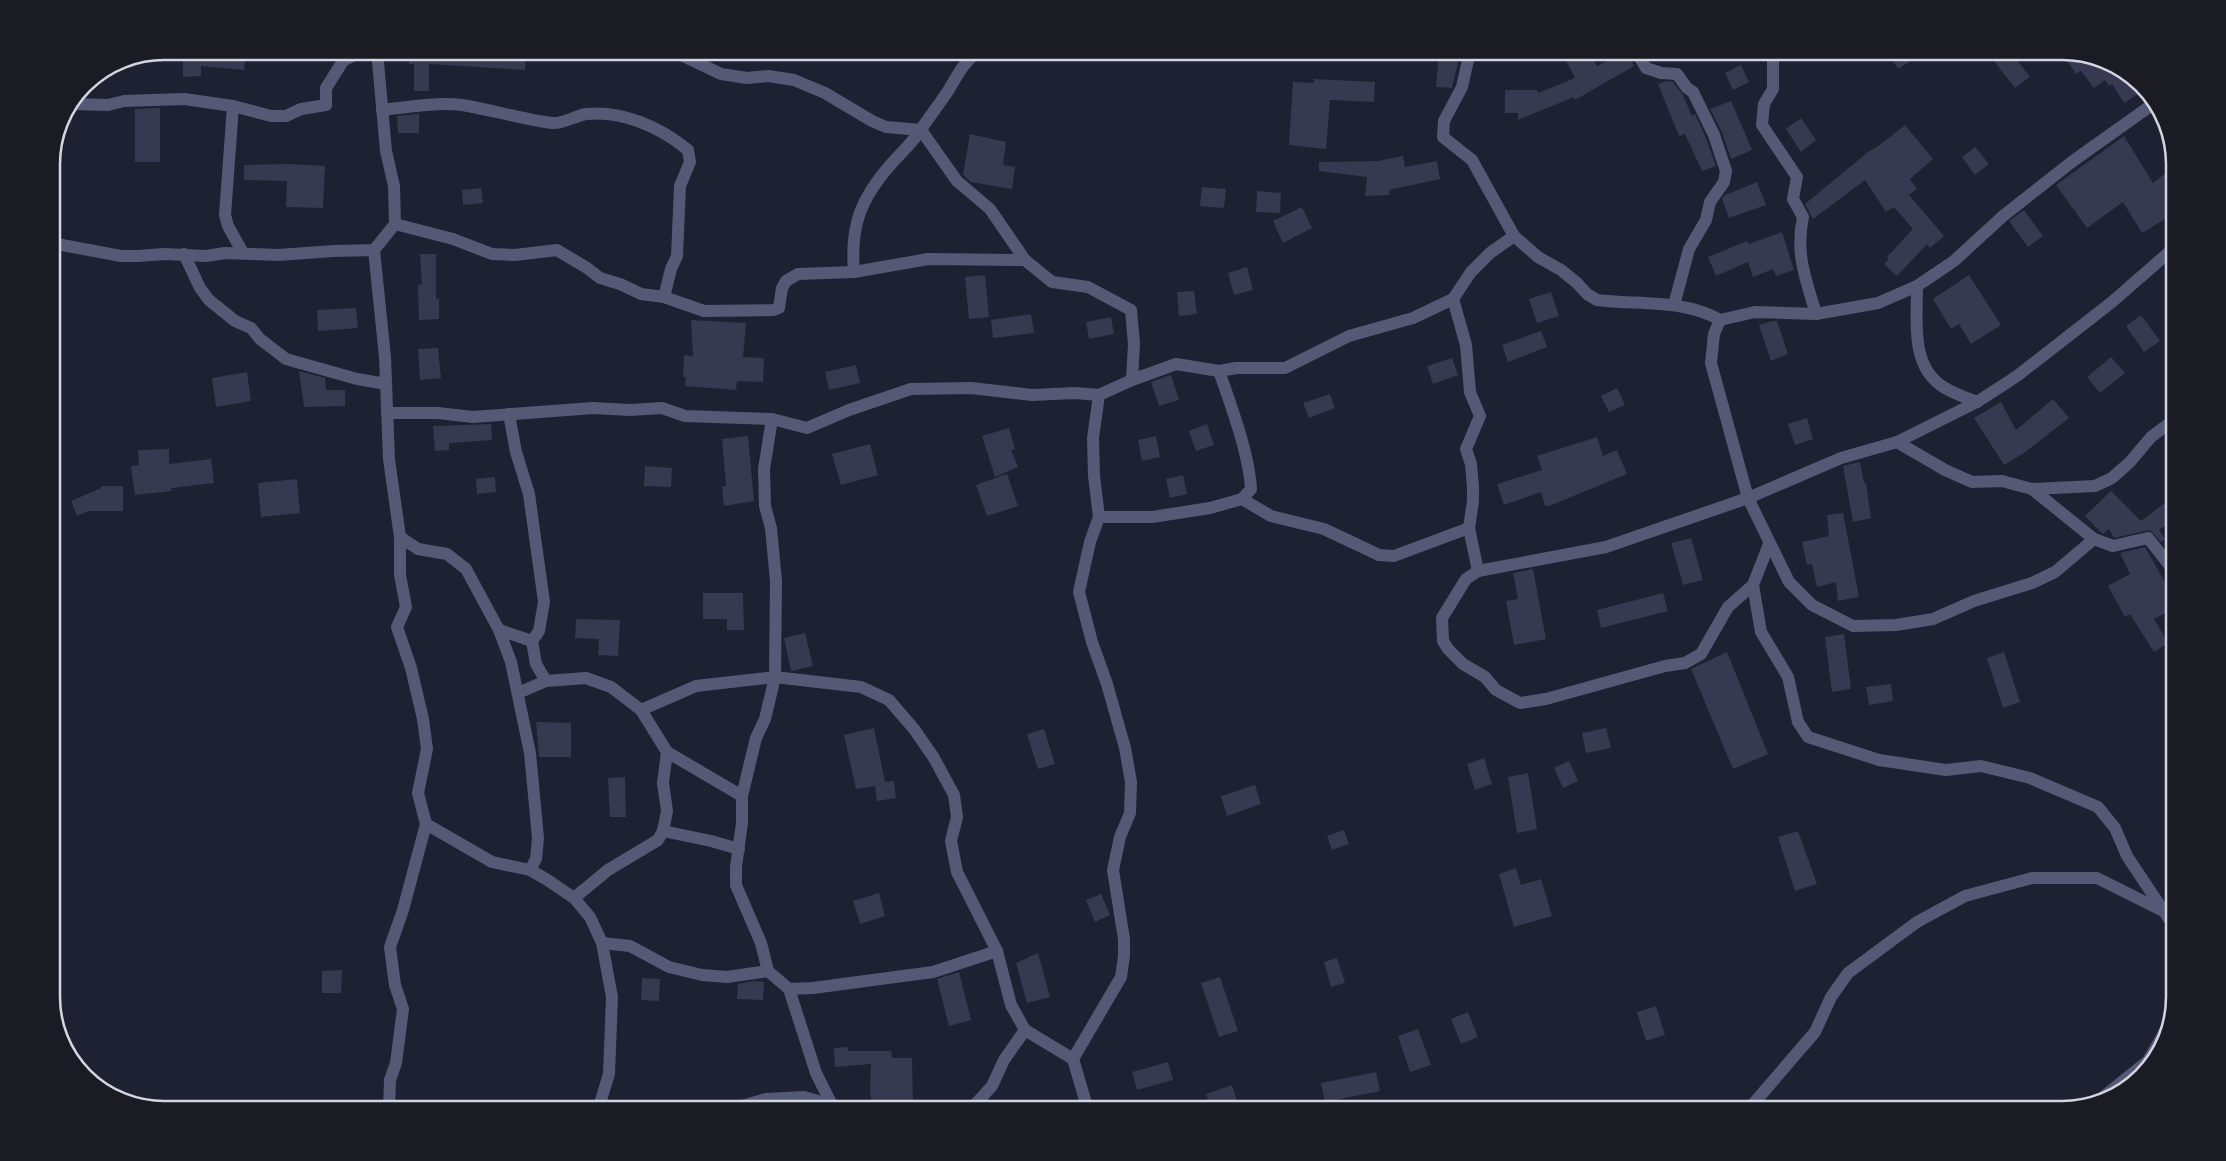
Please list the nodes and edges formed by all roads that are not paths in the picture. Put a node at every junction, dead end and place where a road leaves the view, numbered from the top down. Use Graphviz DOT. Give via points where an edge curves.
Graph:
graph roads {
  1 [pos="345,60"];
  2 [pos="378,60"];
  3 [pos="692,60"];
  4 [pos="968,60"];
  5 [pos="1468,60"];
  6 [pos="1641,60"];
  7 [pos="1773,60"];
  8 [pos="80,104"];
  9 [pos="233,106"];
  10 [pos="2149,107"];
  11 [pos="382,110"];
  12 [pos="921,130"];
  13 [pos="395,224"];
  14 [pos="1514,236"];
  15 [pos="60,245"];
  16 [pos="374,250"];
  17 [pos="243,253"];
  18 [pos="184,254"];
  19 [pos="2166,254"];
  20 [pos="1025,260"];
  21 [pos="854,272"];
  22 [pos="1917,286"];
  23 [pos="664,297"];
  24 [pos="1453,300"];
  25 [pos="1674,306"];
  26 [pos="1816,314"];
  27 [pos="1720,320"];
  28 [pos="1219,371"];
  29 [pos="1132,380"];
  30 [pos="386,384"];
  31 [pos="1099,395"];
  32 [pos="1977,402"];
  33 [pos="387,413"];
  34 [pos="509,414"];
  35 [pos="772,419"];
  36 [pos="2166,426"];
  37 [pos="1897,442"];
  38 [pos="2032,489"];
  39 [pos="1748,498"];
  40 [pos="1242,499"];
  41 [pos="1099,517"];
  42 [pos="1469,528"];
  43 [pos="400,537"];
  44 [pos="2094,539"];
  45 [pos="1769,544"];
  46 [pos="2166,561"];
  47 [pos="1478,571"];
  48 [pos="1753,585"];
  49 [pos="500,630"];
  50 [pos="532,641"];
  51 [pos="776,677"];
  52 [pos="546,681"];
  53 [pos="518,693"];
  54 [pos="641,710"];
  55 [pos="667,752"];
  56 [pos="742,796"];
  57 [pos="426,824"];
  58 [pos="663,831"];
  59 [pos="739,849"];
  60 [pos="530,870"];
  61 [pos="574,898"];
  62 [pos="2163,911"];
  63 [pos="2166,915"];
  64 [pos="602,943"];
  65 [pos="997,951"];
  66 [pos="768,971"];
  67 [pos="789,989"];
  68 [pos="1025,1030"];
  69 [pos="1073,1059"];
  70 [pos="389,1101"];
  71 [pos="601,1101"];
  72 [pos="759,1101"];
  73 [pos="815,1101"];
  74 [pos="830,1101"];
  75 [pos="978,1101"];
  76 [pos="1085,1101"];
  77 [pos="1756,1101"];
  1 -- 9 [label="street" via="326,88 326,105 300,109 286,116 271,116"];
  2 -- 11 [label="street"];
  3 -- 12 [label="street" via="721,74 794,80 825,92 886,127"];
  4 -- 12 [label="street"];
  5 -- 14 [label="street" via="1462,87 1444,121 1443,137 1472,160"];
  6 -- 25 [label="street" via="1646,68 1677,74 1693,92 1714,135 1726,171 1724,182 1710,202 1706,220 1689,249"];
  7 -- 26 [label="street" via="1773,89 1764,104 1762,125 1797,177 1793,199 1803,217 1799,237 1802,265"];
  8 -- 9 [label="street" via="108,105 176,98"];
  9 -- 17 [label="street" via="225,215"];
  10 -- 22 [label="street" via="2073,160 2003,216 1954,261"];
  11 -- 13 [label="street" via="394,186"];
  11 -- 23 [label="street" via="421,105 461,105 555,123 608,113 642,122 675,139 688,150 690,162 680,186 677,256 670,269"];
  12 -- 20 [label="street" via="957,181 990,209"];
  12 -- 21 [label="street" via="868,195 856,224 852,246"];
  13 -- 16 [label="street"];
  13 -- 23 [label="street" via="453,239 492,254 516,256 557,250 600,278 641,294"];
  14 -- 24 [label="street" via="1471,272"];
  14 -- 25 [label="street" via="1597,300"];
  15 -- 18 [label="street" via="120,256"];
  16 -- 17 [label="street" via="278,255"];
  16 -- 30 [label="street"];
  17 -- 18 [label="street"];
  18 -- 30 [label="street" via="209,300 235,321 251,328 286,359"];
  19 -- 32 [label="street" via="2112,302 2017,376"];
  20 -- 21 [label="street" via="928,258"];
  20 -- 29 [label="street" via="1052,282 1088,287 1131,310 1134,344"];
  21 -- 23 [label="street" via="791,277 782,288 779,308 768,312 704,311"];
  22 -- 26 [label="street" via="1878,303"];
  22 -- 32 [label="street" via="1917,334 1920,356 1927,372 1944,388"];
  24 -- 28 [label="street" via="1413,318 1349,336 1285,368"];
  24 -- 42 [label="street" via="1466,345 1470,392 1480,416 1466,449 1471,464 1474,501"];
  25 -- 27 [label="street" via="1709,314"];
  26 -- 27 [label="street" via="1755,312"];
  27 -- 39 [label="street" via="1714,334 1711,363"];
  28 -- 29 [label="street" via="1176,364"];
  28 -- 40 [label="street" via="1234,412 1250,474 1251,489"];
  29 -- 31 [label="street"];
  30 -- 33 [label="street"];
  31 -- 35 [label="street" via="1032,395 971,388 911,389 807,428"];
  31 -- 41 [label="street" via="1094,438"];
  32 -- 37 [label="street"];
  33 -- 34 [label="street" via="473,417"];
  33 -- 43 [label="street" via="389,459"];
  34 -- 35 [label="street" via="593,408 662,408 685,416"];
  34 -- 50 [label="street" via="529,494 544,602 539,631"];
  35 -- 51 [label="street" via="764,469 765,506 771,528 776,581"];
  36 -- 38 [label="street" via="2112,478 2095,486"];
  37 -- 38 [label="street" via="1972,482 2002,481"];
  37 -- 39 [label="street" via="1841,458"];
  38 -- 44 [label="street"];
  39 -- 45 [label="street"];
  39 -- 47 [label="street" via="1606,546"];
  40 -- 41 [label="street" via="1210,508 1152,517"];
  40 -- 42 [label="street" via="1271,516 1324,529 1379,555 1394,556"];
  41 -- 69 [label="street" via="1079,592 1125,748 1131,782 1130,812 1120,837 1113,870 1124,956 1121,977"];
  42 -- 47 [label="street"];
  43 -- 49 [label="street" via="418,549 447,554 466,569"];
  43 -- 57 [label="street" via="400,575 406,607 397,627 423,719 427,749 418,793"];
  44 -- 45 [label="street" via="2055,572 1933,619 1896,625 1853,626 1804,599 1789,582"];
  44 -- 46 [label="street" via="2113,546 2148,538"];
  45 -- 48 [label="street"];
  47 -- 48 [label="street" via="1466,579 1442,618 1443,641 1463,664 1485,677 1496,690 1520,703 1686,663 1701,654 1728,606"];
  48 -- 62 [label="street" via="1761,632 1788,677 1798,722 1808,737 1879,760 1946,770 1981,766 2022,776 2098,807 2115,828 2127,856"];
  49 -- 50 [label="street"];
  49 -- 53 [label="street"];
  50 -- 52 [label="street" via="536,664"];
  51 -- 54 [label="street" via="696,686"];
  51 -- 56 [label="street"];
  51 -- 65 [label="street" via="861,687 889,700 914,729 954,795 957,817 951,841 957,872"];
  52 -- 53 [label="street"];
  52 -- 54 [label="street" via="586,678 612,687"];
  53 -- 60 [label="street" via="530,753 538,838 536,859"];
  54 -- 55 [label="street"];
  55 -- 56 [label="street"];
  55 -- 58 [label="street" via="663,783 667,811"];
  56 -- 59 [label="street"];
  57 -- 60 [label="street" via="492,862"];
  57 -- 70 [label="street" via="390,947 395,985 403,1009"];
  58 -- 59 [label="street"];
  58 -- 61 [label="street" via="658,840 608,870"];
  59 -- 66 [label="street" via="736,885 762,943"];
  60 -- 61 [label="street"];
  61 -- 64 [label="street" via="590,917"];
  62 -- 63 [label="street"];
  62 -- 77 [label="street" via="2097,878 2032,878 1965,896 1917,922 1848,973 1831,997 1815,1032"];
  64 -- 66 [label="street" via="630,946 669,967 702,975 727,977"];
  64 -- 71 [label="street" via="612,998 609,1074"];
  65 -- 67 [label="street" via="933,972"];
  65 -- 68 [label="street" via="1011,1005"];
  66 -- 67 [label="street"];
  67 -- 74 [label="street" via="816,1073"];
  68 -- 69 [label="street"];
  68 -- 75 [label="street" via="1004,1060 992,1086"];
  69 -- 76 [label="street"];
  72 -- 73 [label="street" via="804,1097"];
}
